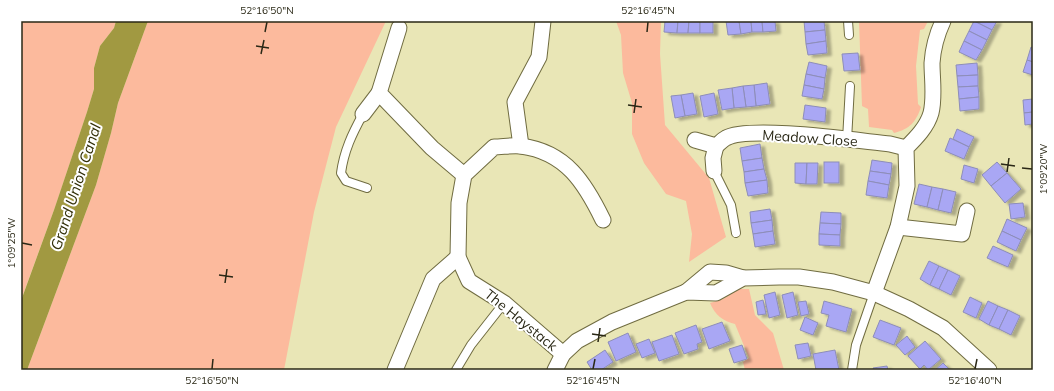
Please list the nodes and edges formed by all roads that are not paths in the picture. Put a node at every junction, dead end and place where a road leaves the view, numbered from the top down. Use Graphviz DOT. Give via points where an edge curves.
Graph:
graph roads {
  1 [pos="543,21"];
  2 [pos="848,21"];
  3 [pos="944,21"];
  4 [pos="401,24"];
  5 [pos="849,35"];
  6 [pos="850,86"];
  7 [pos="380,93"];
  8 [pos="363,114"];
  9 [pos="695,140"];
  10 [pos="847,140"];
  11 [pos="521,146"];
  12 [pos="716,146"];
  13 [pos="906,148"];
  14 [pos="714,171"];
  15 [pos="464,175"];
  16 [pos="367,188"];
  17 [pos="967,211"];
  18 [pos="603,220"];
  19 [pos="898,228"];
  20 [pos="736,233"];
  21 [pos="458,257"];
  22 [pos="743,278"];
  23 [pos="686,292"];
  24 [pos="874,293"];
  25 [pos="504,304"];
  26 [pos="563,354"];
  27 [pos="395,370"];
  28 [pos="456,370"];
  29 [pos="555,370"];
  30 [pos="852,370"];
  31 [pos="989,370"];
  1 -- 11 [label="street" via="539,57 516,102"];
  2 -- 5 [label="lane"];
  3 -- 13 [label="street" via="936,36 932,62 931,114 919,135"];
  4 -- 7 [label="street"];
  6 -- 10 [label="lane"];
  7 -- 8 [label="street"];
  7 -- 15 [label="street" via="432,148"];
  8 -- 16 [label="lane" via="351,135 341,173 346,181"];
  9 -- 12 [label="street"];
  10 -- 12 [label="street, Meadow Close" via="787,134 741,134 726,138"];
  10 -- 13 [label="street, Meadow Close"];
  11 -- 15 [label="street" via="494,147"];
  11 -- 18 [label="street" via="548,154 573,170 591,195"];
  12 -- 14 [label="street" via="713,158"];
  13 -- 19 [label="street" via="907,186"];
  14 -- 20 [label="lane" via="731,205"];
  15 -- 21 [label="street, The Haystack" via="459,203"];
  17 -- 19 [label="street" via="962,234"];
  19 -- 24 [label="street"];
  21 -- 25 [label="street, The Haystack" via="469,281"];
  21 -- 27 [label="street" via="433,279"];
  22 -- 23 [label="street" via="716,294"];
  22 -- 23 [label="street" via="710,272"];
  22 -- 24 [label="street" via="799,277 833,282"];
  23 -- 26 [label="street" via="612,322 577,341"];
  24 -- 30 [label="lane" via="856,345"];
  24 -- 31 [label="street" via="910,309 943,328"];
  25 -- 26 [label="street, The Haystack"];
  25 -- 28 [label="lane" via="471,345"];
  26 -- 29 [label="street"];
}
